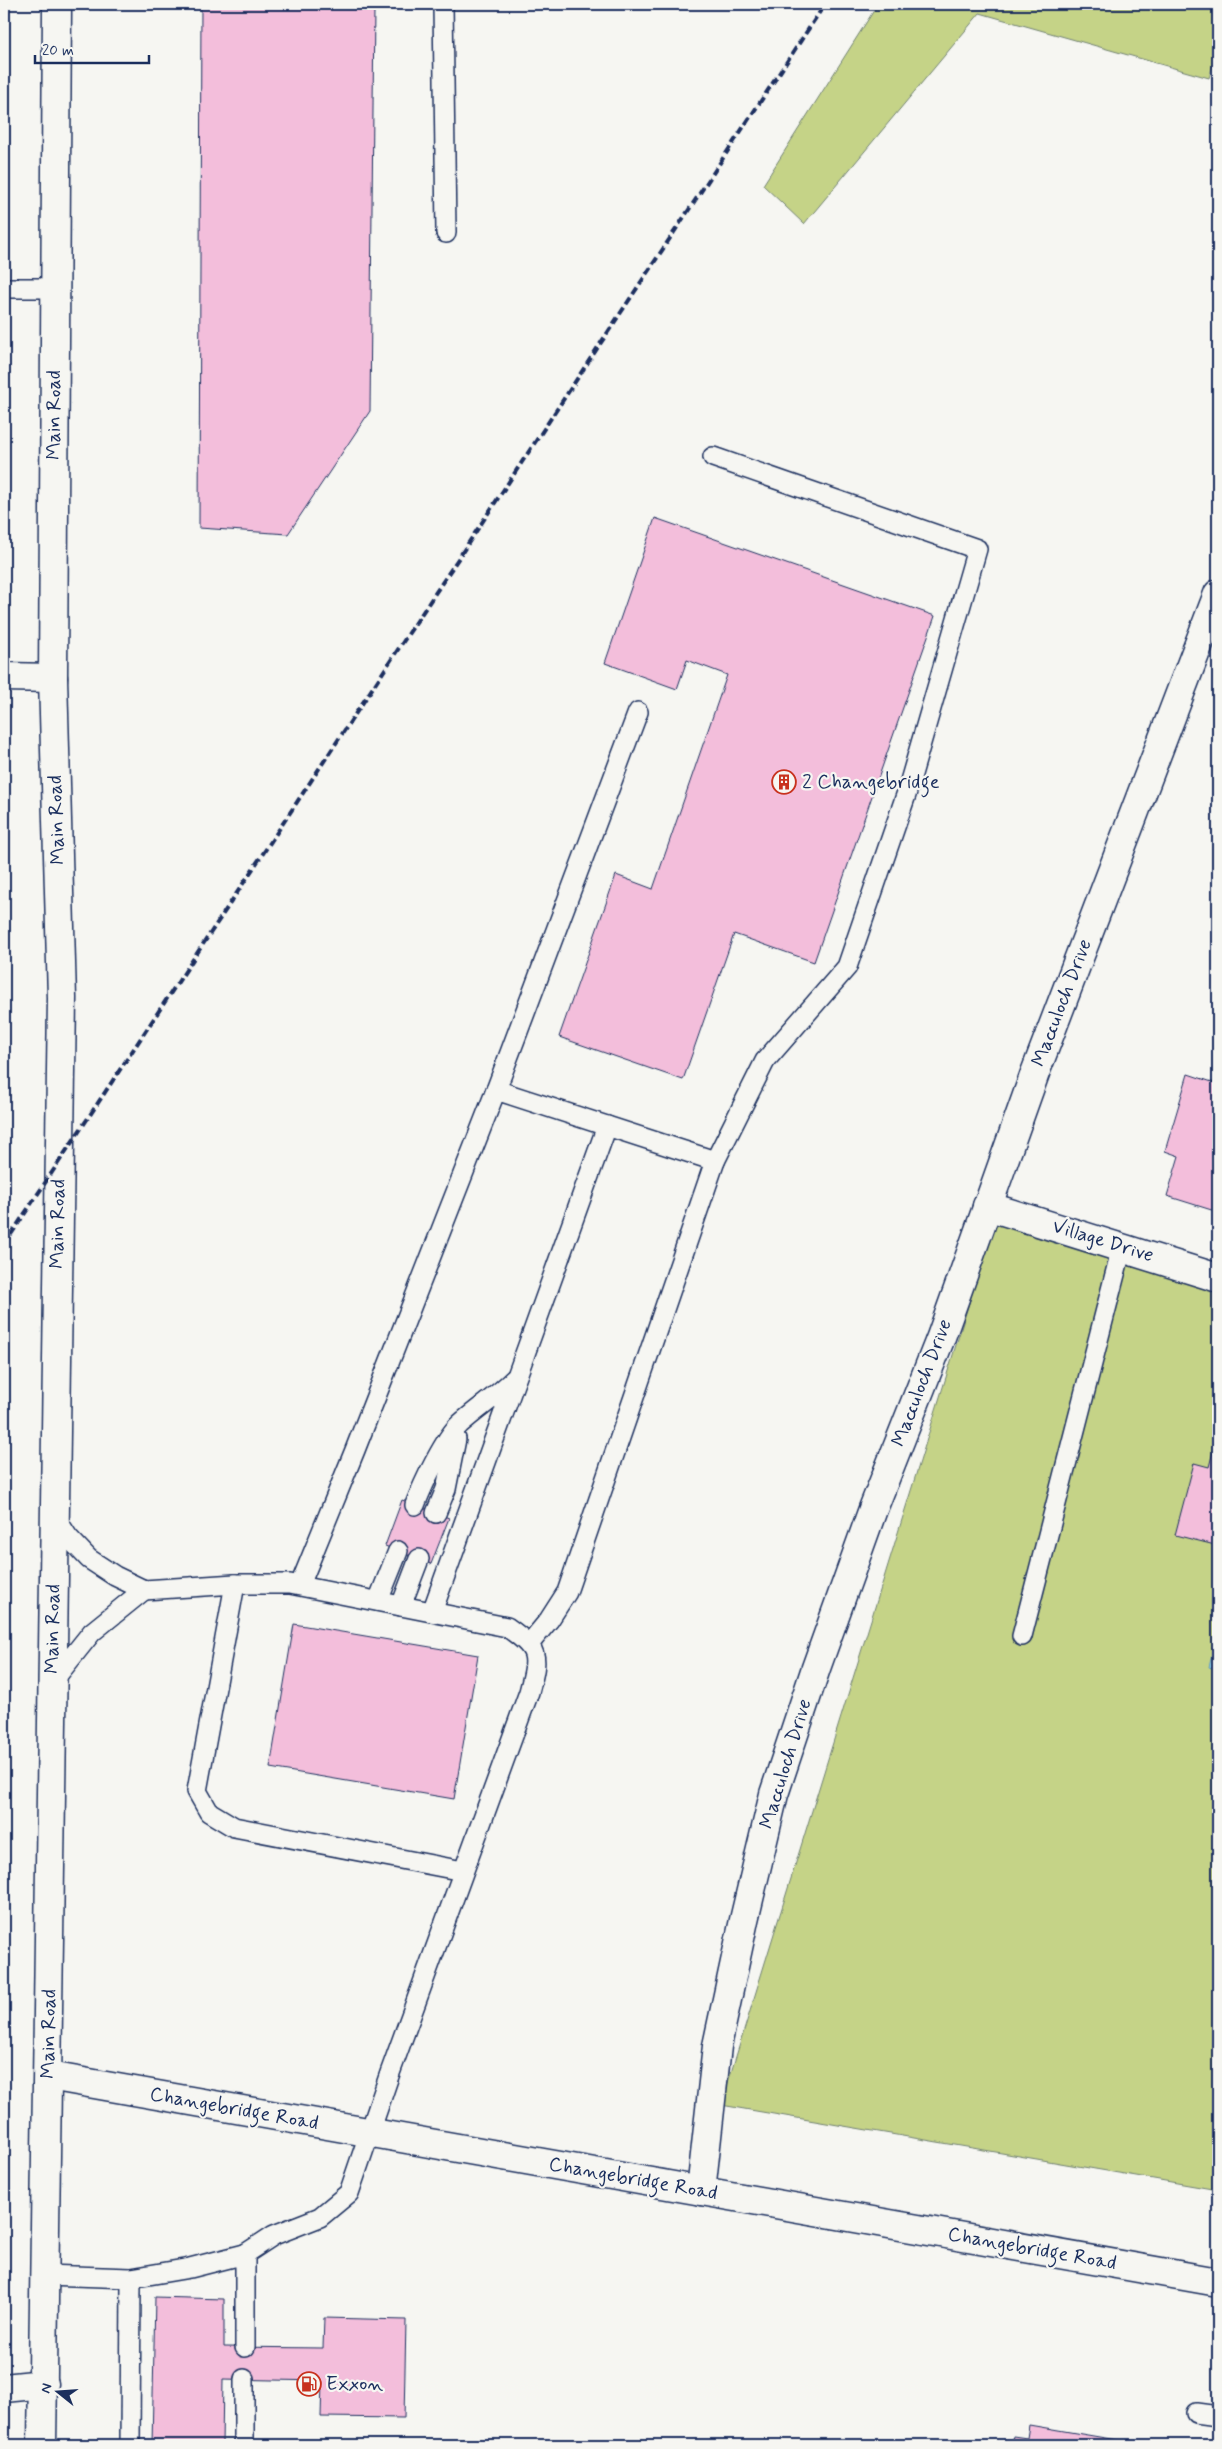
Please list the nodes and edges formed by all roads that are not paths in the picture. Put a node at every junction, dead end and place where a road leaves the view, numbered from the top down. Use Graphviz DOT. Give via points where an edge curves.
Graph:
graph roads {
  1 [pos="57,4"];
  2 [pos="444,4"];
  3 [pos="446,233"];
  4 [pos="4,288"];
  5 [pos="55,288"];
  6 [pos="713,457"];
  7 [pos="1218,594"];
  8 [pos="4,678"];
  9 [pos="52,678"];
  10 [pos="638,712"];
  11 [pos="496,1090"];
  12 [pos="607,1126"];
  13 [pos="715,1161"];
  14 [pos="988,1206"];
  15 [pos="1122,1247"];
  16 [pos="1218,1278"];
  17 [pos="520,1373"];
  18 [pos="459,1425"];
  19 [pos="415,1505"];
  20 [pos="436,1513"];
  21 [pos="55,1517"];
  22 [pos="398,1551"];
  23 [pos="419,1559"];
  24 [pos="235,1584"];
  25 [pos="300,1586"];
  26 [pos="144,1590"];
  27 [pos="378,1601"];
  28 [pos="401,1606"];
  29 [pos="432,1612"];
  30 [pos="1022,1636"];
  31 [pos="530,1643"];
  32 [pos="52,1682"];
  33 [pos="463,1871"];
  34 [pos="48,2076"];
  35 [pos="370,2133"];
  36 [pos="701,2191"];
  37 [pos="245,2254"];
  38 [pos="45,2275"];
  39 [pos="131,2278"];
  40 [pos="1218,2282"];
  41 [pos="245,2347"];
  42 [pos="244,2379"];
  43 [pos="44,2384"];
  44 [pos="4,2388"];
  45 [pos="1196,2414"];
  46 [pos="1218,2416"];
  47 [pos="42,2445"];
  48 [pos="130,2445"];
  49 [pos="244,2445"];
  1 -- 5 [label="main road, Main Road"];
  2 -- 3 [label="lane"];
  4 -- 5 [label="lane"];
  5 -- 9 [label="main road, Main Road"];
  6 -- 13 [label="lane" via="977,549 906,795 847,967 765,1061"];
  7 -- 14 [label="main road, Macculoch Drive" via="1035,1073"];
  8 -- 9 [label="main road"];
  9 -- 21 [label="main road, Main Road" via="62,998"];
  10 -- 11 [label="lane"];
  11 -- 12 [label="lane"];
  11 -- 25 [label="lane"];
  12 -- 13 [label="lane"];
  12 -- 17 [label="lane"];
  13 -- 31 [label="lane" via="567,1592"];
  14 -- 15 [label="main road, Village Drive"];
  14 -- 36 [label="main road, Macculoch Drive" via="873,1509 774,1794 717,2046"];
  15 -- 16 [label="main road, Village Drive"];
  15 -- 30 [label="lane"];
  17 -- 18 [label="lane" via="498,1396"];
  17 -- 29 [label="lane"];
  18 -- 19 [label="lane" via="426,1478"];
  18 -- 20 [label="lane" via="446,1489"];
  21 -- 26 [label="lane" via="89,1559"];
  21 -- 32 [label="main road, Main Road"];
  22 -- 27 [label="lane"];
  23 -- 28 [label="lane"];
  24 -- 25 [label="lane"];
  24 -- 26 [label="lane"];
  24 -- 33 [label="lane" via="197,1790 209,1812 234,1828"];
  25 -- 27 [label="lane"];
  26 -- 32 [label="lane" via="92,1632"];
  27 -- 28 [label="lane"];
  28 -- 29 [label="lane"];
  29 -- 31 [label="lane" via="507,1627"];
  31 -- 33 [label="lane" via="536,1665 529,1692"];
  32 -- 34 [label="main road, Main Road"];
  33 -- 35 [label="lane"];
  34 -- 35 [label="main road, Changebridge Road"];
  34 -- 38 [label="main road, Main Road"];
  35 -- 36 [label="main road, Changebridge Road"];
  35 -- 37 [label="lane" via="350,2193 320,2217 274,2236"];
  36 -- 40 [label="main road, Changebridge Road"];
  37 -- 39 [label="lane"];
  37 -- 41 [label="lane"];
  38 -- 39 [label="lane"];
  38 -- 43 [label="main road, Main Road"];
  39 -- 48 [label="lane"];
  42 -- 49 [label="lane"];
  43 -- 44 [label="main road"];
  43 -- 47 [label="main road, Main Road"];
  45 -- 46 [label="lane"];
}
